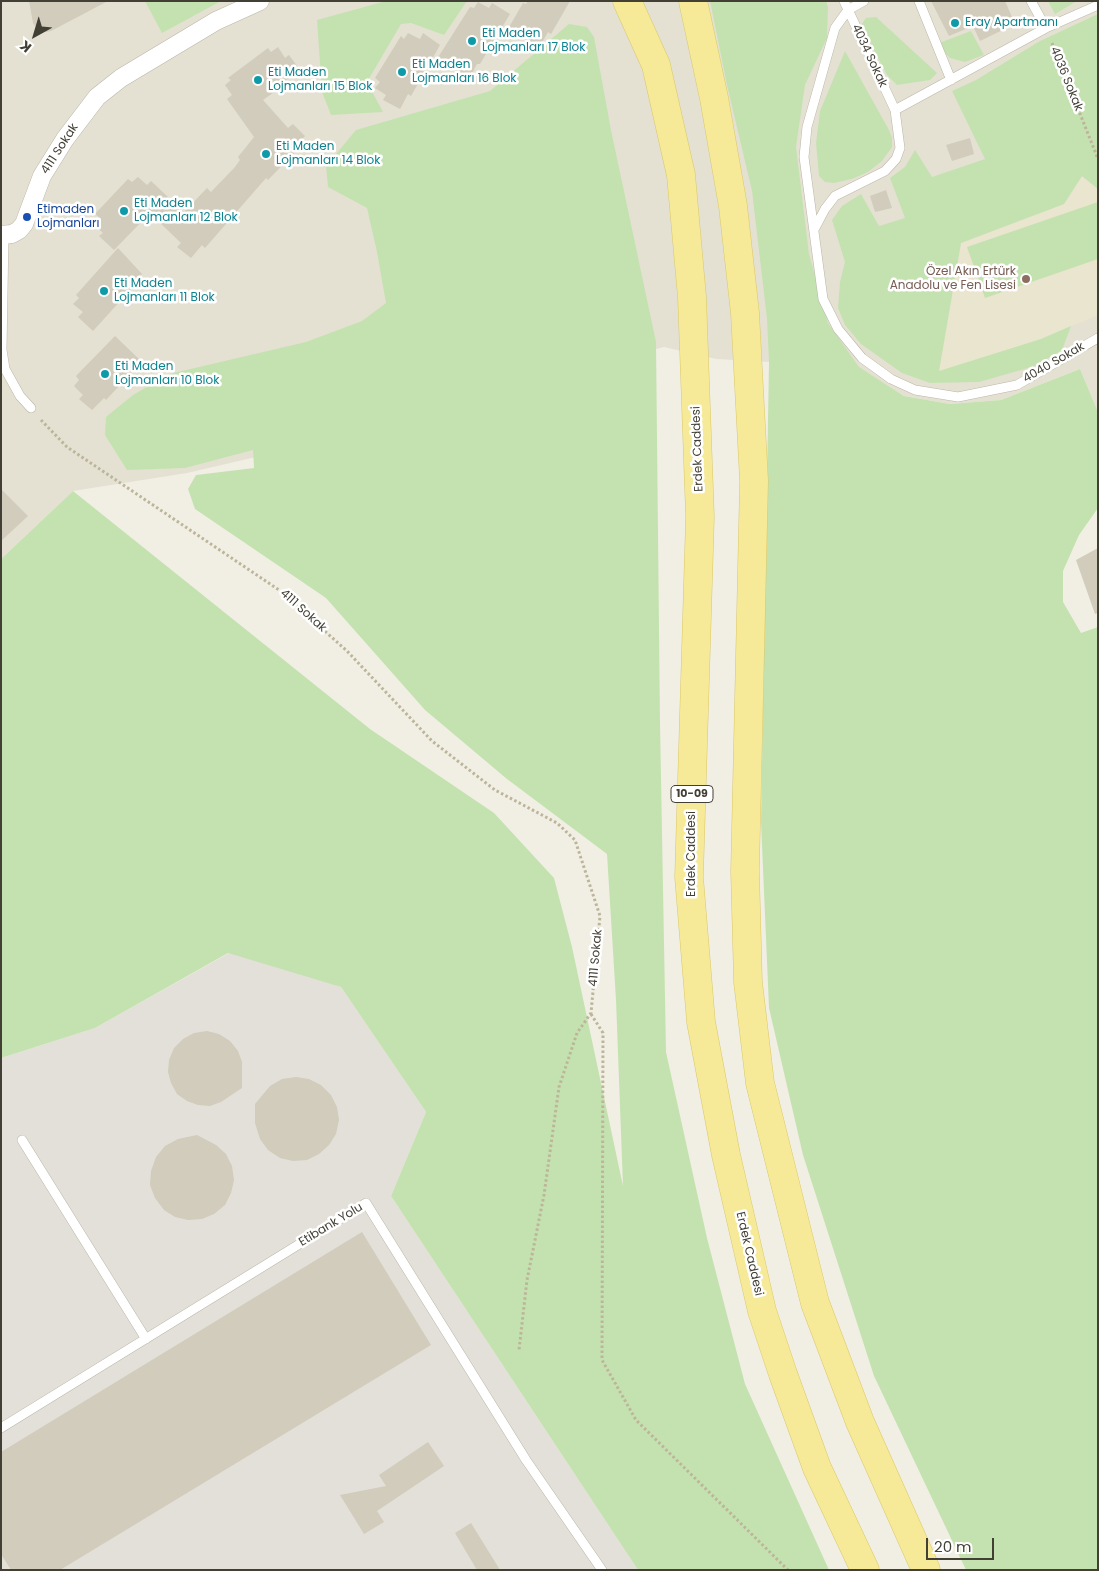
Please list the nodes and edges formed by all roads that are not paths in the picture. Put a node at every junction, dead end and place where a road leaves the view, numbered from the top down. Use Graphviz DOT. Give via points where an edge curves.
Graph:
graph roads {
  1 [pos="260,1"];
  2 [pos="627,1"];
  3 [pos="693,1"];
  4 [pos="864,1"];
  5 [pos="920,1"];
  6 [pos="1031,1"];
  7 [pos="846,5"];
  8 [pos="1098,5"];
  9 [pos="237,6"];
  10 [pos="1046,28"];
  11 [pos="951,80"];
  12 [pos="895,110"];
  13 [pos="815,229"];
  14 [pos="2,235"];
  15 [pos="1098,338"];
  16 [pos="31,408"];
  17 [pos="22,1140"];
  18 [pos="146,1339"];
  19 [pos="1,1428"];
  20 [pos="602,1570"];
  21 [pos="865,1570"];
  22 [pos="926,1570"];
  1 -- 9 [label="street, 4111 Sokak"];
  2 -- 21 [label="main road, Erdek Caddesi / 10-09" via="656,65 681,174 692,297 700,517 689,877 702,1022 726,1155 762,1310 817,1468"];
  3 -- 22 [label="main road" via="733,206 745,313 754,481 745,870 748,982 760,1082 815,1303 860,1422"];
  4 -- 7 [label="lane"];
  5 -- 11 [label="lane"];
  6 -- 10 [label="lane"];
  7 -- 12 [label="lane, 4034 Sokak"];
  7 -- 13 [label="lane, 4040 Sokak" via="835,28 807,127 804,157"];
  8 -- 10 [label="lane"];
  9 -- 14 [label="street, 4111 Sokak" via="121,78 97,97 42,176 24,224 19,230"];
  10 -- 11 [label="lane"];
  11 -- 12 [label="lane"];
  12 -- 13 [label="lane" via="900,148 896,159 885,171 835,196 824,209"];
  13 -- 15 [label="lane, 4040 Sokak" via="823,299 838,329 862,358 891,379 915,390 958,397 1018,385"];
  14 -- 16 [label="lane, 4111 Sokak" via="2,350 5,369"];
  17 -- 18 [label="lane"];
  18 -- 19 [label="lane, Etibank Yolu"];
  18 -- 20 [label="lane, Etibank Yolu" via="366,1203 526,1460"];
}
